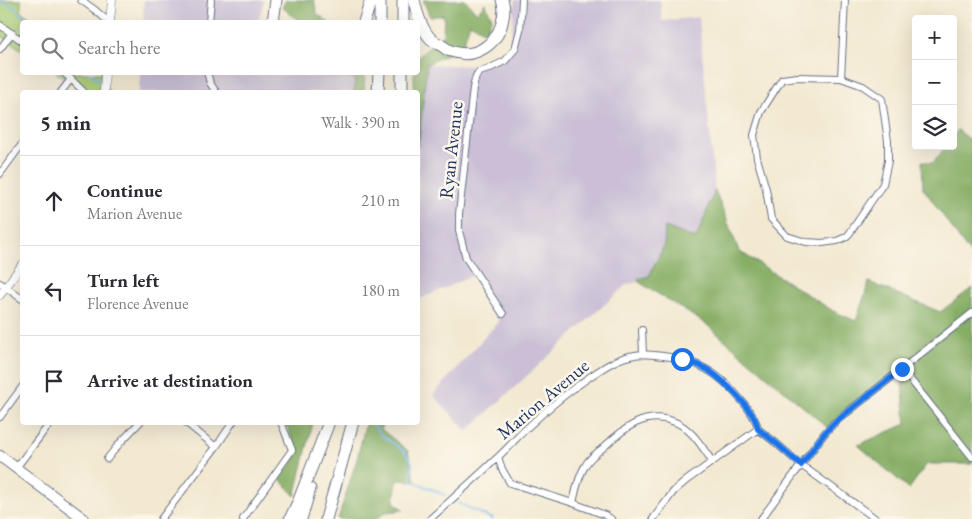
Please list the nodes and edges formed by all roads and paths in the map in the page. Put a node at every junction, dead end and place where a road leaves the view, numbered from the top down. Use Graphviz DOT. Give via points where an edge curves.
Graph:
graph roads {
  1 [pos="81,0"];
  2 [pos="112,0"];
  3 [pos="211,0"];
  4 [pos="276,0"];
  5 [pos="371,0"];
  6 [pos="380,0"];
  7 [pos="403,0"];
  8 [pos="414,0"];
  9 [pos="502,0"];
  10 [pos="522,0"];
  11 [pos="845,0"];
  12 [pos="108,20"];
  13 [pos="110,20"];
  14 [pos="209,20"];
  15 [pos="272,20"];
  16 [pos="365,20"];
  17 [pos="380,20"];
  18 [pos="403,20"];
  19 [pos="420,20"];
  20 [pos="420,20"];
  21 [pos="0,25"];
  22 [pos="12,33"];
  23 [pos="20,39"];
  24 [pos="0,49"];
  25 [pos="66,75"];
  26 [pos="106,75"];
  27 [pos="208,75"];
  28 [pos="379,75"];
  29 [pos="402,75"];
  30 [pos="841,78"];
  31 [pos="71,79"];
  32 [pos="63,90"];
  33 [pos="82,90"];
  34 [pos="104,90"];
  35 [pos="215,90"];
  36 [pos="378,90"];
  37 [pos="402,90"];
  38 [pos="20,147"];
  39 [pos="0,174"];
  40 [pos="20,267"];
  41 [pos="3,285"];
  42 [pos="0,294"];
  43 [pos="20,298"];
  44 [pos="502,314"];
  45 [pos="972,314"];
  46 [pos="642,330"];
  47 [pos="643,354"];
  48 [pos="902,369"];
  49 [pos="20,390"];
  50 [pos="0,417"];
  51 [pos="49,425"];
  52 [pos="137,425"];
  53 [pos="188,425"];
  54 [pos="232,425"];
  55 [pos="282,425"];
  56 [pos="328,425"];
  57 [pos="328,425"];
  58 [pos="353,425"];
  59 [pos="353,425"];
  60 [pos="758,429"];
  61 [pos="216,447"];
  62 [pos="0,456"];
  63 [pos="498,457"];
  64 [pos="972,457"];
  65 [pos="107,459"];
  66 [pos="712,461"];
  67 [pos="801,465"];
  68 [pos="16,468"];
  69 [pos="573,503"];
  70 [pos="868,517"];
  71 [pos="163,518"];
  72 [pos="432,518"];
  73 [pos="84,519"];
  74 [pos="243,519"];
  75 [pos="290,519"];
  76 [pos="301,519"];
  77 [pos="326,519"];
  78 [pos="334,519"];
  79 [pos="611,519"];
  80 [pos="653,519"];
  81 [pos="761,519"];
  82 [pos="876,519"];
  1 -- 12 [label="street"];
  2 -- 13 [label="street"];
  3 -- 14 [label="street"];
  4 -- 15 [label="highway"];
  5 -- 16 [label="highway"];
  6 -- 17 [label="highway"];
  7 -- 18 [label="highway"];
  8 -- 20 [label="highway"];
  9 -- 19 [label="highway" via="504,12 499,34 492,43 474,52 450,51 432,40"];
  10 -- 44 [label="street, Ryan Avenue" via="515,49 505,60 476,76 458,214 466,258"];
  11 -- 30 [label="street"];
  21 -- 22 [label="street"];
  22 -- 23 [label="street"];
  22 -- 24 [label="street"];
  25 -- 31 [label="street"];
  26 -- 34 [label="street"];
  27 -- 35 [label="street"];
  28 -- 36 [label="highway"];
  29 -- 37 [label="highway"];
  30 -- 30 [label="street" via="782,79 761,112 754,136 771,219 787,236 806,242 837,242 846,237 883,184 888,161 882,99 863,86"];
  31 -- 32 [label="street"];
  31 -- 33 [label="street"];
  38 -- 39 [label="street"];
  40 -- 41 [label="street"];
  41 -- 42 [label="street"];
  41 -- 43 [label="street"];
  45 -- 48 [label="street"];
  46 -- 47 [label="street"];
  47 -- 60 [label="street, Marion Avenue" via="676,357 708,370 733,391 758,424"];
  47 -- 63 [label="street, Marion Avenue" via="610,364 582,382 530,425"];
  48 -- 64 [label="street"];
  48 -- 67 [label="street" via="834,423"];
  49 -- 50 [label="street"];
  51 -- 68 [label="street"];
  52 -- 65 [label="street"];
  53 -- 61 [label="street"];
  54 -- 61 [label="street"];
  55 -- 74 [label="street" via="292,450"];
  56 -- 75 [label="highway"];
  57 -- 76 [label="highway"];
  58 -- 77 [label="highway"];
  59 -- 78 [label="highway"];
  60 -- 66 [label="street"];
  60 -- 67 [label="street, Marion Avenue"];
  61 -- 71 [label="street"];
  62 -- 68 [label="main road"];
  63 -- 69 [label="street" via="510,482"];
  63 -- 72 [label="street, Marion Avenue"];
  66 -- 69 [label="street" via="692,434 675,422 642,420 614,438 589,461 579,478"];
  66 -- 80 [label="street" via="674,491"];
  67 -- 70 [label="street, Marion Avenue"];
  67 -- 81 [label="street"];
  68 -- 73 [label="main road"];
  69 -- 79 [label="street"];
  70 -- 82 [label="street, Marion Avenue"];
}
